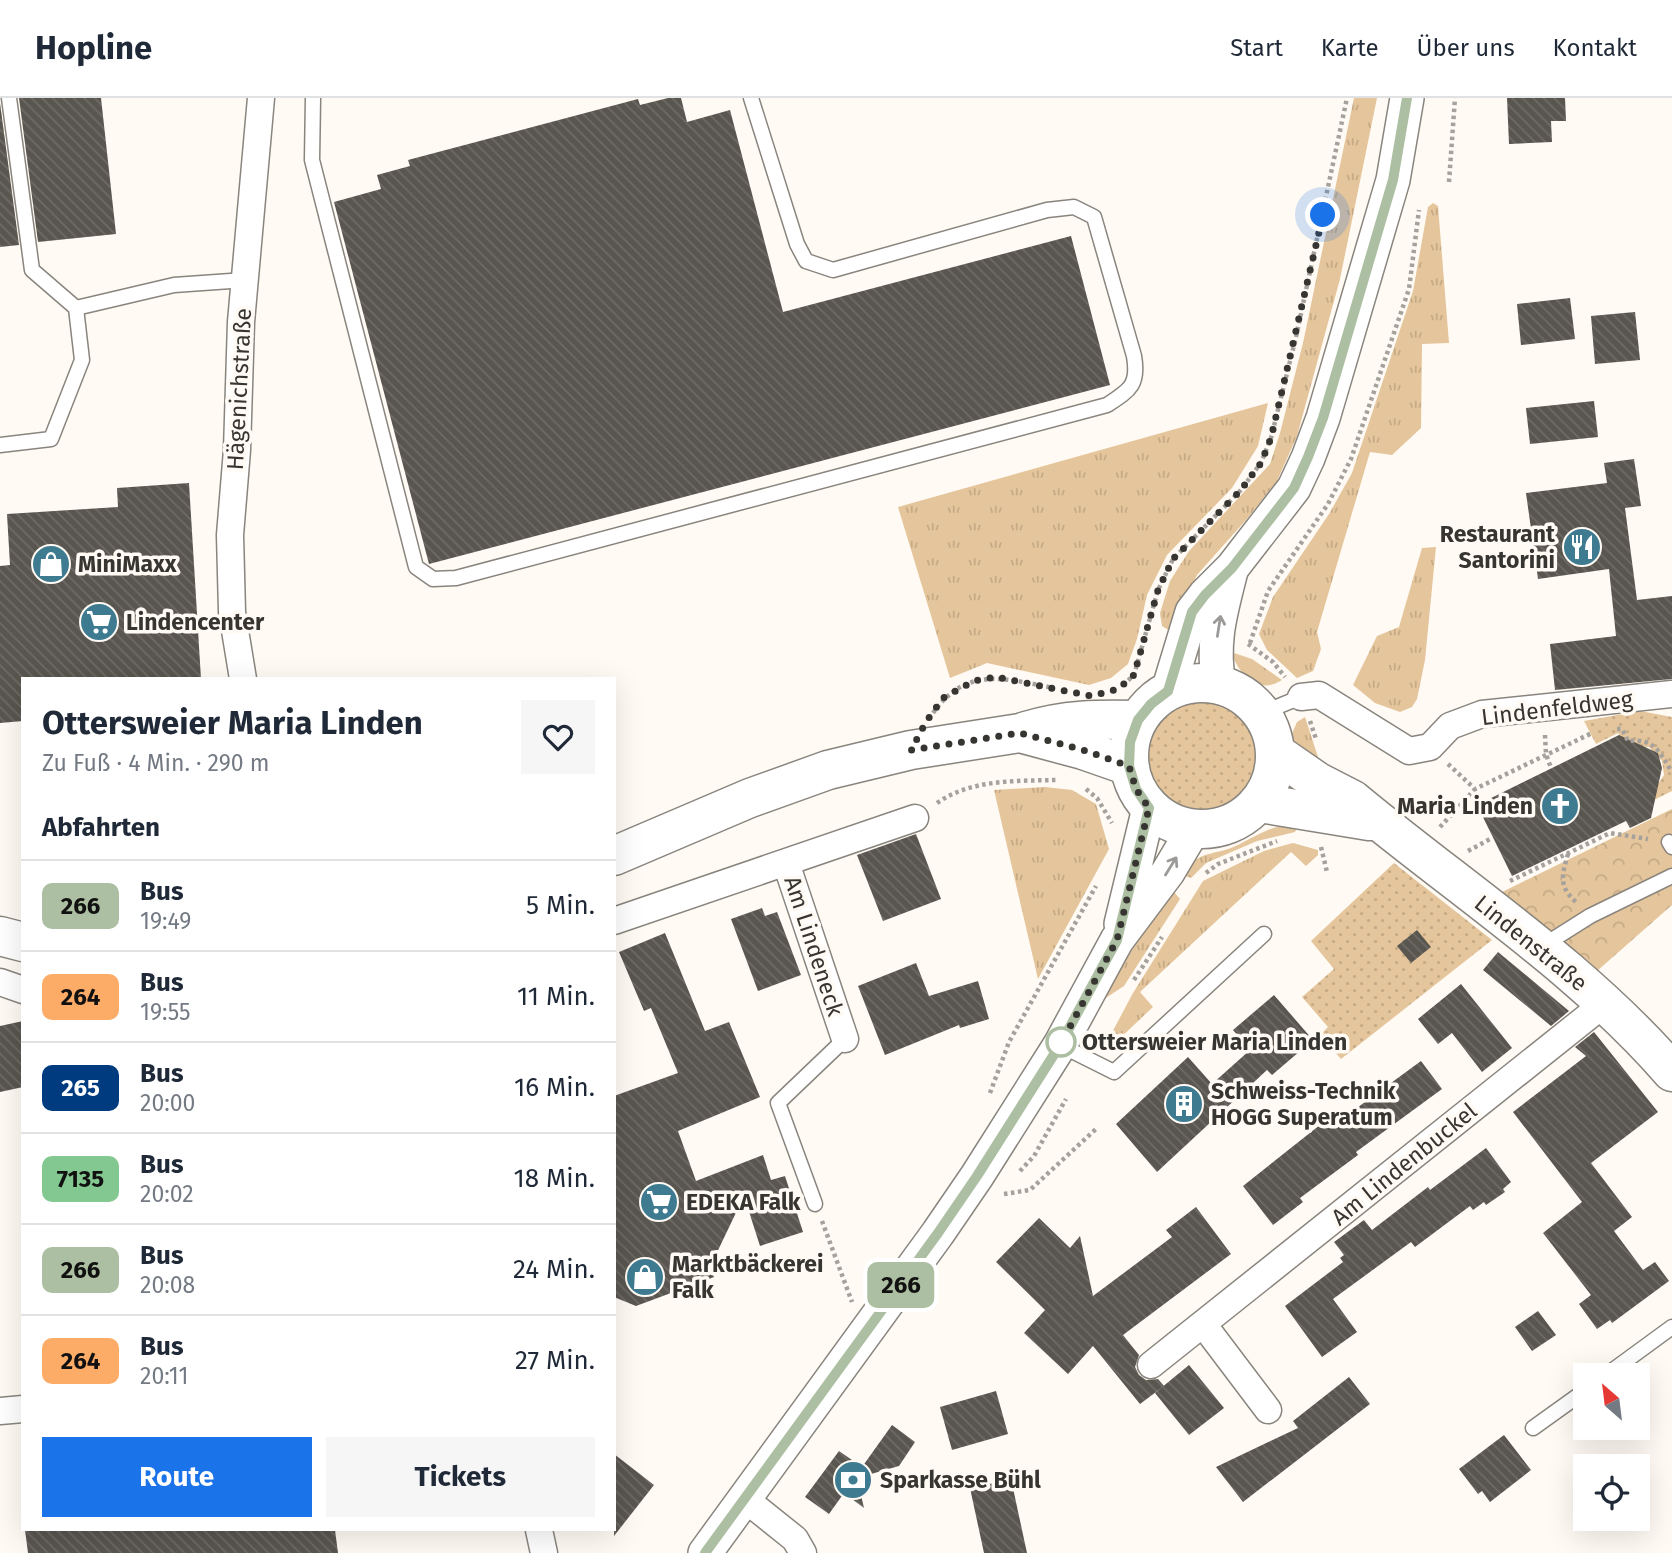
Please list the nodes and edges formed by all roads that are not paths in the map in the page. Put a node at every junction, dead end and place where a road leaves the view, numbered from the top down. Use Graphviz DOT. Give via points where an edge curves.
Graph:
graph roads {
  1 [pos="9,98"];
  2 [pos="261,98"];
  3 [pos="313,98"];
  4 [pos="751,98"];
  5 [pos="1407,98"];
  6 [pos="244,280"];
  7 [pos="76,308"];
  8 [pos="0,445"];
  9 [pos="1232,568"];
  10 [pos="243,677"];
  11 [pos="1219,685"];
  12 [pos="1168,691"];
  13 [pos="1672,694"];
  14 [pos="1301,697"];
  15 [pos="1128,705"];
  16 [pos="1262,713"];
  17 [pos="1020,733"];
  18 [pos="1276,753"];
  19 [pos="1129,766"];
  20 [pos="1260,803"];
  21 [pos="1149,808"];
  22 [pos="915,818"];
  23 [pos="1381,824"];
  24 [pos="1192,830"];
  25 [pos="616,855"];
  26 [pos="786,863"];
  27 [pos="1672,876"];
  28 [pos="616,920"];
  29 [pos="1264,934"];
  30 [pos="0,936"];
  31 [pos="1117,940"];
  32 [pos="21,941"];
  33 [pos="1539,948"];
  34 [pos="0,982"];
  35 [pos="21,989"];
  36 [pos="1605,1003"];
  37 [pos="845,1039"];
  38 [pos="1060,1045"];
  39 [pos="1672,1072"];
  40 [pos="815,1205"];
  41 [pos="1203,1324"];
  42 [pos="1672,1327"];
  43 [pos="1623,1363"];
  44 [pos="1152,1365"];
  45 [pos="1573,1399"];
  46 [pos="21,1409"];
  47 [pos="1269,1410"];
  48 [pos="0,1411"];
  49 [pos="1533,1428"];
  50 [pos="745,1499"];
  51 [pos="539,1531"];
  52 [pos="544,1553"];
  53 [pos="705,1553"];
  54 [pos="803,1553"];
  1 -- 7 [label="lane" via="32,270"];
  2 -- 6 [label="street, Hägenichstraße"];
  3 -- 4 [label="lane" via="312,160 416,567 433,579 456,579 1107,405 1130,390 1137,372 1134,356 1094,217 1074,207 1047,209 833,270 806,261"];
  5 -- 9 [label="street" via="1393,180 1312,448 1294,488"];
  6 -- 7 [label="lane" via="174,285"];
  6 -- 10 [label="street, Hägenichstraße" via="230,535 232,612"];
  7 -- 8 [label="lane" via="82,360 51,439"];
  11 -- 9 [label="street, one-way" via="1216,640"];
  9 -- 12 [label="street" via="1192,612"];
  11 -- 12 [label="main road" via="1184,685"];
  11 -- 16 [label="main road" via="1236,690"];
  12 -- 15 [label="main road" via="1151,704"];
  13 -- 14 [label="street, Lindenfeldweg" via="1482,714 1450,726 1430,747 1409,751 1319,695"];
  14 -- 16 [label="lane"];
  15 -- 17 [label="main road" via="1088,719 1054,722"];
  15 -- 19 [label="main road"];
  16 -- 18 [label="main road"];
  17 -- 19 [label="main road"];
  17 -- 25 [label="main road" via="911,750 815,775"];
  18 -- 20 [label="main road" via="1270,786"];
  18 -- 23 [label="main road, Lindenstraße" via="1353,800"];
  19 -- 21 [label="main road" via="1136,789"];
  20 -- 23 [label="main road, Lindenstraße"];
  20 -- 24 [label="main road" via="1241,819 1218,828"];
  21 -- 24 [label="main road"];
  21 -- 31 [label="street"];
  22 -- 26 [label="street, Am Lindeneck"];
  23 -- 33 [label="main road, Lindenstraße"];
  31 -- 24 [label="street, one-way" via="1168,872"];
  26 -- 28 [label="street, Am Lindeneck"];
  26 -- 37 [label="street, Am Lindeneck"];
  27 -- 33 [label="lane" via="1590,916"];
  29 -- 38 [label="lane" via="1114,1072"];
  30 -- 32 [label="main road"];
  31 -- 38 [label="street"];
  33 -- 36 [label="main road, Lindenstraße"];
  34 -- 35 [label="street"];
  36 -- 39 [label="main road, Lindenstraße"];
  36 -- 41 [label="street, Am Lindenbuckel"];
  37 -- 40 [label="lane, Am Lindeneck" via="778,1102"];
  38 -- 50 [label="street" via="977,1176"];
  41 -- 44 [label="street, Am Lindenbuckel"];
  41 -- 47 [label="street"];
  42 -- 43 [label="lane"];
  45 -- 49 [label="lane"];
  46 -- 48 [label="street"];
  50 -- 53 [label="street"];
  50 -- 54 [label="street" via="795,1539"];
  51 -- 52 [label="street"];
}
